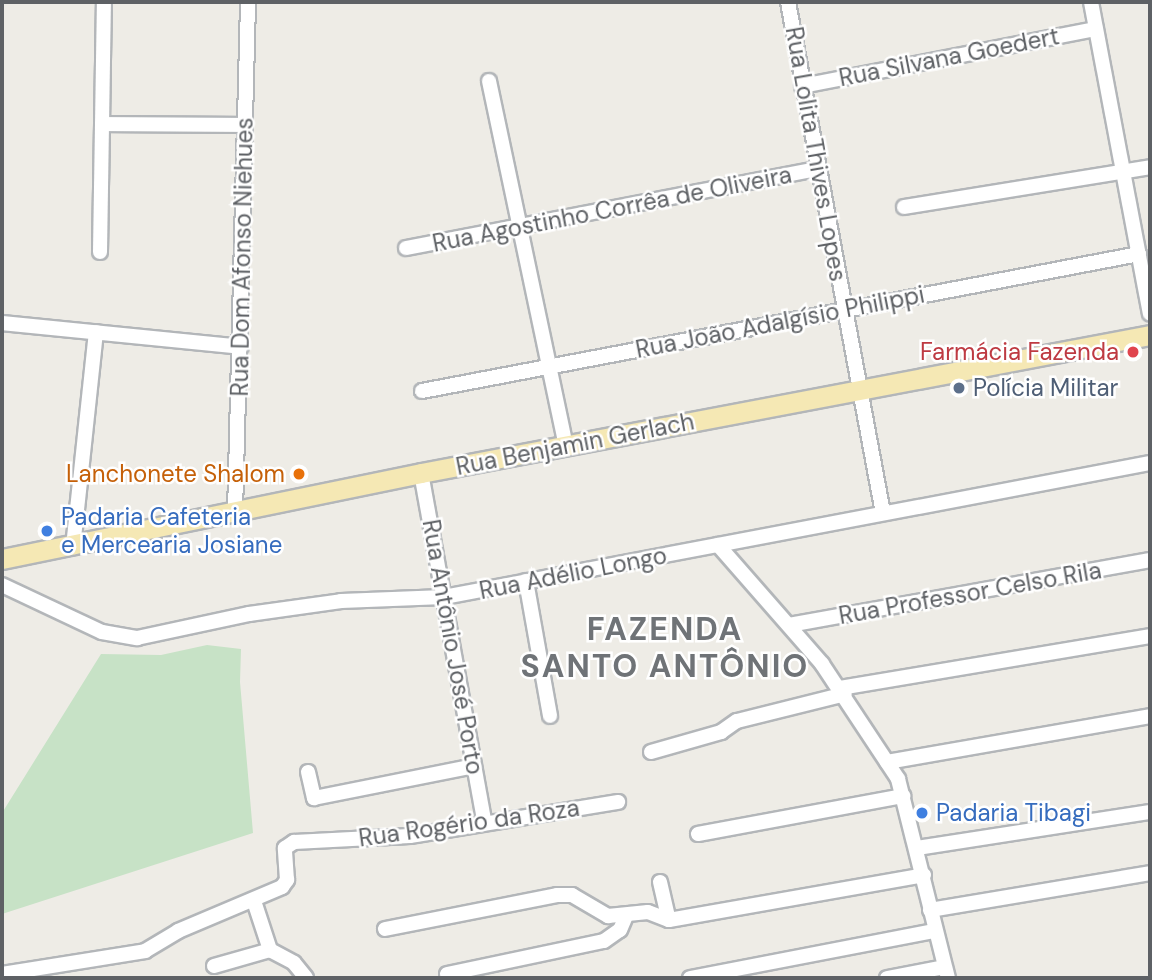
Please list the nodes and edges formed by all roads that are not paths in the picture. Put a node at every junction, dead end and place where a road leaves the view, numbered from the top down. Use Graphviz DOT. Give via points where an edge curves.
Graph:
graph roads {
  1 [pos="104,2"];
  2 [pos="248,2"];
  3 [pos="788,2"];
  4 [pos="1091,2"];
  5 [pos="1096,29"];
  6 [pos="489,81"];
  7 [pos="802,86"];
  8 [pos="102,124"];
  9 [pos="245,125"];
  10 [pos="1150,167"];
  11 [pos="818,169"];
  12 [pos="1124,173"];
  13 [pos="904,207"];
  14 [pos="519,226"];
  15 [pos="405,248"];
  16 [pos="100,252"];
  17 [pos="1139,254"];
  18 [pos="844,310"];
  19 [pos="1150,313"];
  20 [pos="2,323"];
  21 [pos="96,332"];
  22 [pos="1150,335"];
  23 [pos="241,347"];
  24 [pos="549,367"];
  25 [pos="422,391"];
  26 [pos="860,391"];
  27 [pos="566,447"];
  28 [pos="1150,463"];
  29 [pos="421,473"];
  30 [pos="235,513"];
  31 [pos="883,513"];
  32 [pos="718,545"];
  33 [pos="73,547"];
  34 [pos="2,559"];
  35 [pos="1150,561"];
  36 [pos="526,581"];
  37 [pos="2,585"];
  38 [pos="444,597"];
  39 [pos="789,625"];
  40 [pos="1150,636"];
  41 [pos="843,691"];
  42 [pos="550,716"];
  43 [pos="1150,716"];
  44 [pos="651,752"];
  45 [pos="887,762"];
  46 [pos="474,766"];
  47 [pos="308,772"];
  48 [pos="904,796"];
  49 [pos="618,802"];
  50 [pos="1150,812"];
  51 [pos="484,821"];
  52 [pos="698,834"];
  53 [pos="917,848"];
  54 [pos="1150,873"];
  55 [pos="924,875"];
  56 [pos="660,882"];
  57 [pos="254,901"];
  58 [pos="930,909"];
  59 [pos="625,918"];
  60 [pos="668,920"];
  61 [pos="385,929"];
  62 [pos="935,931"];
  63 [pos="270,950"];
  64 [pos="61,961"];
  65 [pos="214,966"];
  66 [pos="946,973"];
  67 [pos="2,974"];
  68 [pos="447,974"];
  69 [pos="35,978"];
  70 [pos="306,978"];
  71 [pos="690,978"];
  72 [pos="887,978"];
  1 -- 8 [label="street"];
  2 -- 9 [label="street, Rua Dom Afonso Niehues"];
  3 -- 7 [label="street, Rua Lolita Thives Lopes"];
  4 -- 5 [label="street"];
  5 -- 7 [label="street, Rua Silvana Goedert"];
  5 -- 12 [label="street"];
  6 -- 14 [label="street"];
  7 -- 11 [label="street, Rua Lolita Thives Lopes"];
  8 -- 9 [label="street"];
  8 -- 16 [label="street"];
  9 -- 23 [label="street, Rua Dom Afonso Niehues"];
  10 -- 12 [label="street"];
  11 -- 14 [label="street, Rua Agostinho Corrêa de Oliveira"];
  11 -- 18 [label="street, Rua Lolita Thives Lopes"];
  12 -- 13 [label="street"];
  12 -- 17 [label="street"];
  14 -- 15 [label="street, Rua Agostinho Corrêa de Oliveira"];
  14 -- 24 [label="street"];
  17 -- 18 [label="street, Rua João Adalgísio Philippi"];
  17 -- 19 [label="street"];
  18 -- 24 [label="street, Rua João Adalgísio Philippi"];
  18 -- 26 [label="street, Rua Lolita Thives Lopes"];
  20 -- 21 [label="street"];
  21 -- 23 [label="street"];
  21 -- 33 [label="street"];
  22 -- 26 [label="main road, Rua Benjamin Gerlach"];
  23 -- 30 [label="street, Rua Dom Afonso Niehues"];
  24 -- 25 [label="street, Rua João Adalgísio Philippi"];
  24 -- 27 [label="street"];
  26 -- 27 [label="main road, Rua Benjamin Gerlach"];
  26 -- 31 [label="street, Rua Lolita Thives Lopes"];
  27 -- 29 [label="main road, Rua Benjamin Gerlach"];
  28 -- 31 [label="street, Rua Adélio Longo"];
  29 -- 30 [label="main road, Rua Benjamin Gerlach"];
  29 -- 38 [label="street, Rua Antônio José Porto"];
  30 -- 33 [label="main road, Rua Benjamin Gerlach"];
  31 -- 32 [label="street, Rua Adélio Longo"];
  32 -- 36 [label="street, Rua Adélio Longo"];
  32 -- 39 [label="street"];
  33 -- 34 [label="main road, Rua Benjamin Gerlach"];
  35 -- 39 [label="street, Rua Professor Celso Rila"];
  36 -- 38 [label="street, Rua Adélio Longo"];
  36 -- 42 [label="street"];
  37 -- 38 [label="street, Rua Adélio Longo" via="102,632 137,638 317,604"];
  38 -- 46 [label="street, Rua Antônio José Porto"];
  39 -- 41 [label="street"];
  40 -- 41 [label="street"];
  41 -- 44 [label="street" via="737,721 721,732"];
  41 -- 45 [label="street"];
  43 -- 45 [label="street"];
  45 -- 48 [label="street"];
  46 -- 47 [label="street" via="314,798"];
  46 -- 51 [label="street, Rua Antônio José Porto"];
  48 -- 52 [label="street"];
  48 -- 53 [label="street"];
  49 -- 51 [label="street, Rua Rogério da Roza"];
  50 -- 53 [label="street"];
  51 -- 57 [label="street, Rua Rogério da Roza" via="410,836 294,842 285,848 287,880"];
  53 -- 55 [label="street"];
  54 -- 58 [label="street"];
  55 -- 58 [label="street"];
  55 -- 60 [label="street"];
  56 -- 60 [label="street"];
  57 -- 63 [label="street"];
  57 -- 64 [label="street" via="178,931 145,951"];
  58 -- 62 [label="street"];
  59 -- 60 [label="street" via="640,911"];
  59 -- 61 [label="street" via="608,916 572,895 557,895"];
  59 -- 68 [label="street" via="621,930 604,941"];
  62 -- 66 [label="street"];
  62 -- 71 [label="street"];
  63 -- 65 [label="street"];
  63 -- 70 [label="street" via="295,963"];
  64 -- 67 [label="street"];
  64 -- 69 [label="street"];
  66 -- 72 [label="street"];
}
